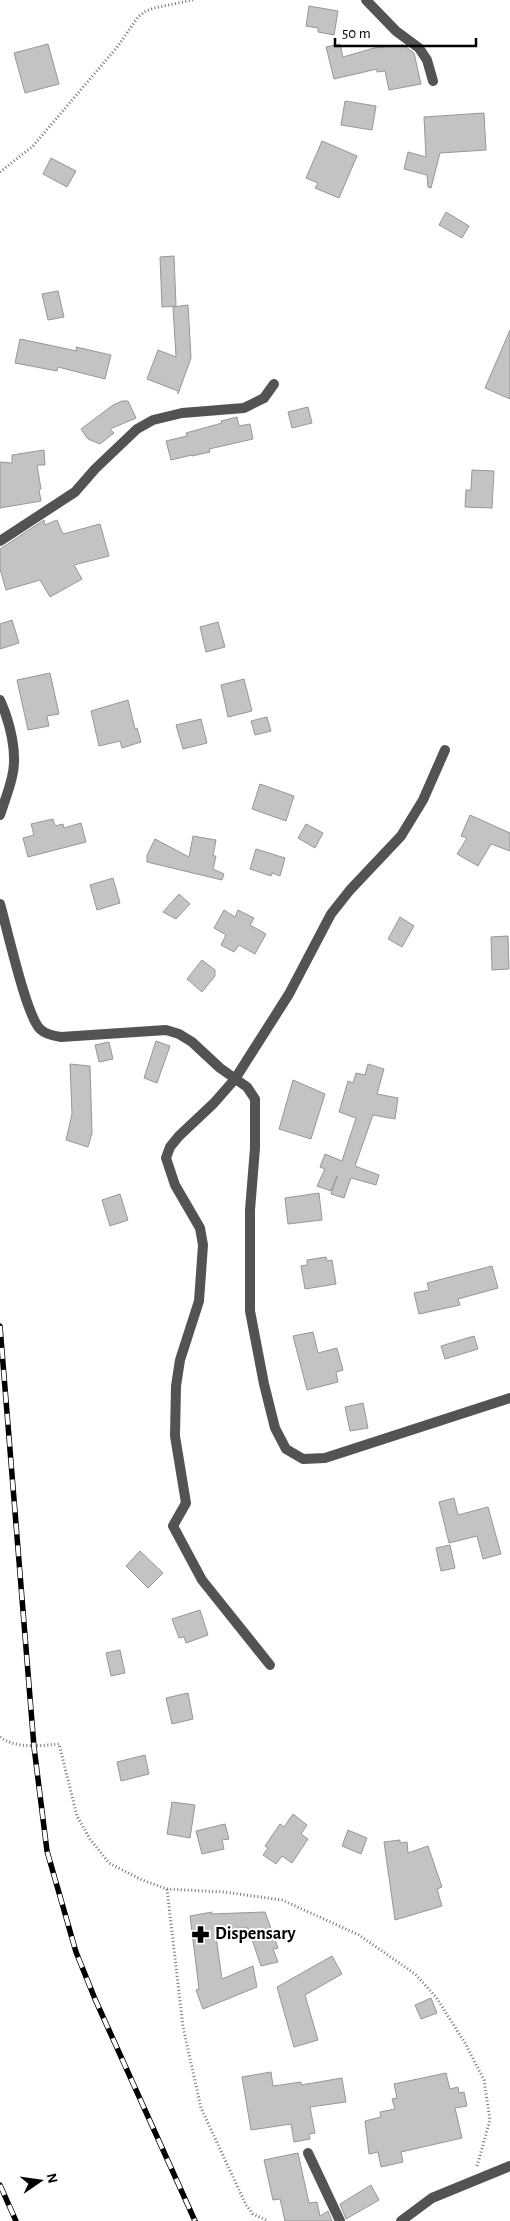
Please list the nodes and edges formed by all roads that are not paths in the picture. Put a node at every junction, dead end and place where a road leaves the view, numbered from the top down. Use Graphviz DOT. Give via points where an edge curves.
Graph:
graph roads {
  1 [pos="366,0"];
  2 [pos="434,81"];
  3 [pos="274,384"];
  4 [pos="0,541"];
  5 [pos="0,700"];
  6 [pos="445,750"];
  7 [pos="0,815"];
  8 [pos="0,904"];
  9 [pos="236,1079"];
  10 [pos="510,1398"];
  11 [pos="270,1665"];
  12 [pos="308,2154"];
  13 [pos="510,2166"];
  14 [pos="340,2221"];
  15 [pos="401,2221"];
  1 -- 2 [label="street" via="396,31 419,48"];
  3 -- 4 [label="street" via="264,398 244,408 182,413 153,420 137,429 95,468 75,492"];
  5 -- 7 [label="street" via="10,730 14,761 13,777"];
  6 -- 9 [label="street" via="423,800 402,836 331,914 289,994"];
  8 -- 9 [label="street" via="21,981 40,1029 61,1037 166,1030 192,1042"];
  9 -- 10 [label="street" via="255,1098 256,1109 250,1210 250,1311 274,1428 286,1449 303,1458 325,1458"];
  9 -- 11 [label="street" via="179,1136 166,1158 175,1185 200,1228 203,1244 199,1301 180,1360 176,1386 174,1436 186,1503 173,1526 202,1580"];
  12 -- 14 [label="street"];
  13 -- 15 [label="street" via="432,2198"];
}
